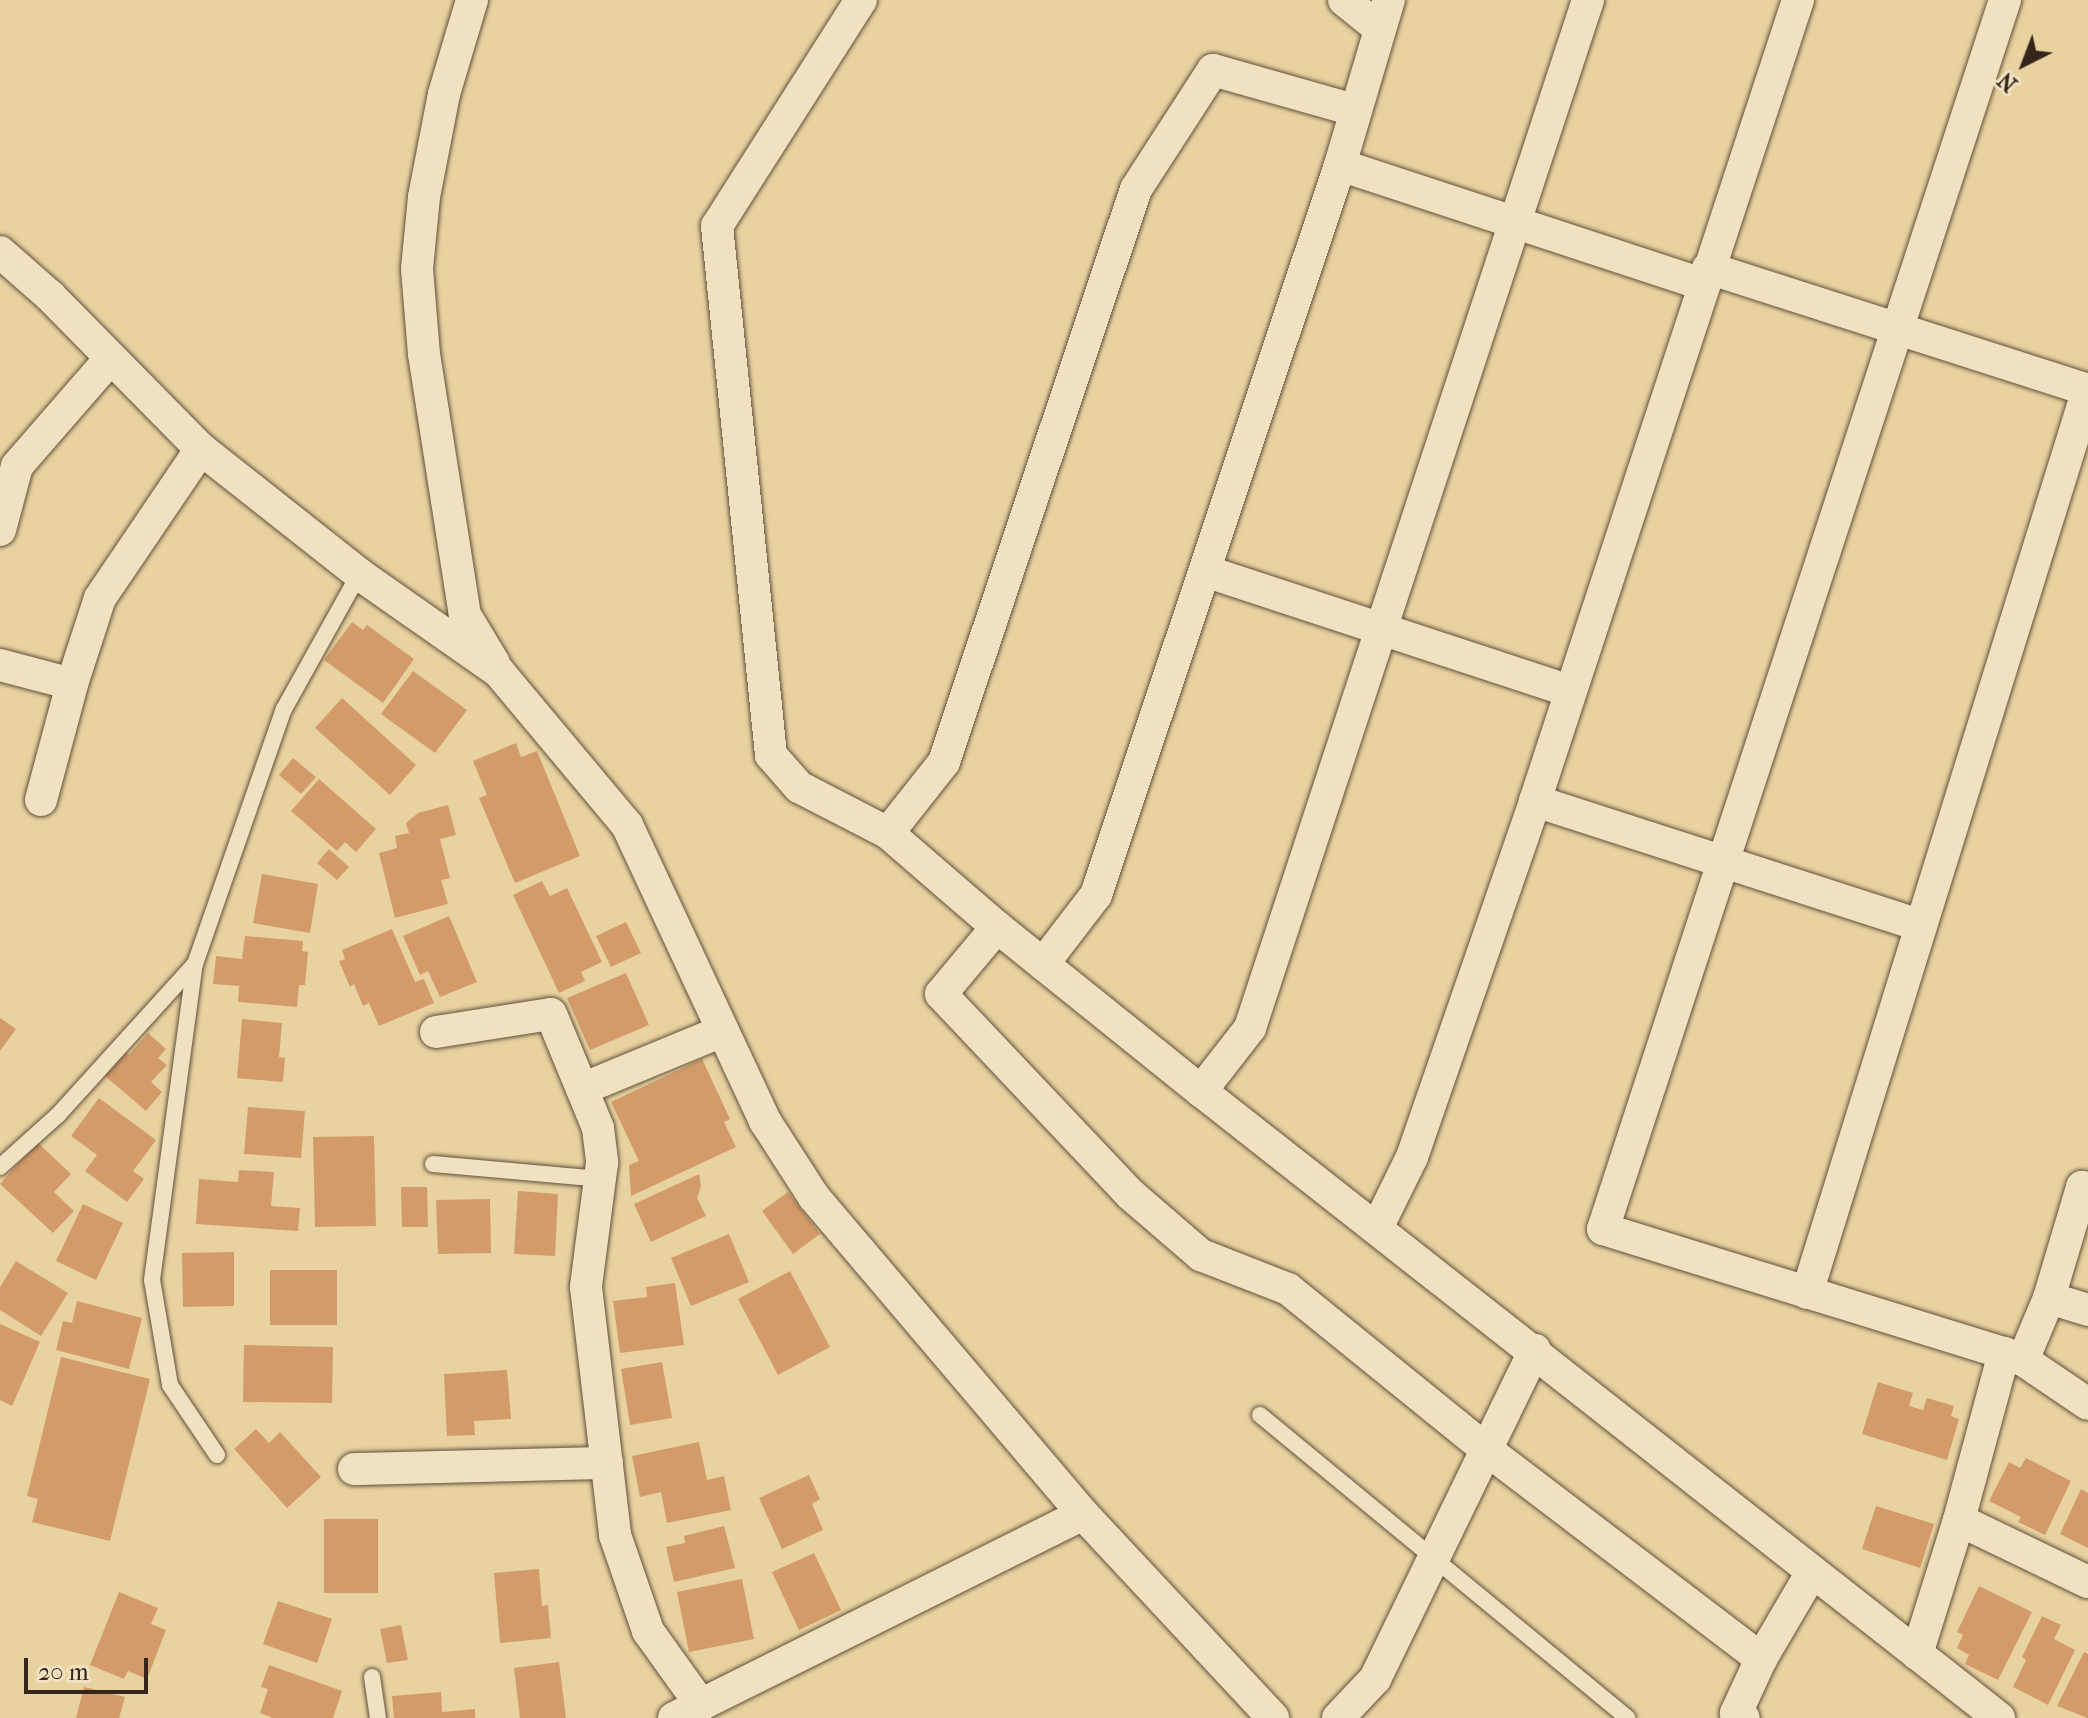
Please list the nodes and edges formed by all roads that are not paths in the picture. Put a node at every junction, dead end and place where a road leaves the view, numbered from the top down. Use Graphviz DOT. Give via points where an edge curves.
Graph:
graph roads {
  1 [pos="472,0"];
  2 [pos="861,0"];
  3 [pos="1344,0"];
  4 [pos="1588,0"];
  5 [pos="1798,0"];
  6 [pos="2005,0"];
  7 [pos="1384,14"];
  8 [pos="1354,110"];
  9 [pos="1340,165"];
  10 [pos="1518,222"];
  11 [pos="0,252"];
  12 [pos="1705,276"];
  13 [pos="1896,329"];
  14 [pos="111,358"];
  15 [pos="2088,389"];
  16 [pos="201,449"];
  17 [pos="0,530"];
  18 [pos="1205,571"];
  19 [pos="359,574"];
  20 [pos="1381,630"];
  21 [pos="0,665"];
  22 [pos="499,672"];
  23 [pos="72,684"];
  24 [pos="1570,691"];
  25 [pos="41,800"];
  26 [pos="1535,801"];
  27 [pos="888,833"];
  28 [pos="1720,863"];
  29 [pos="1920,925"];
  30 [pos="997,927"];
  31 [pos="195,964"];
  32 [pos="1043,964"];
  33 [pos="723,1031"];
  34 [pos="436,1032"];
  35 [pos="582,1089"];
  36 [pos="1201,1091"];
  37 [pos="433,1164"];
  38 [pos="0,1167"];
  39 [pos="600,1179"];
  40 [pos="2086,1181"];
  41 [pos="1377,1228"];
  42 [pos="1807,1293"];
  43 [pos="2049,1298"];
  44 [pos="2088,1310"];
  45 [pos="1535,1350"];
  46 [pos="2013,1356"];
  47 [pos="2088,1404"];
  48 [pos="1260,1415"];
  49 [pos="1487,1450"];
  50 [pos="217,1455"];
  51 [pos="607,1463"];
  52 [pos="354,1469"];
  53 [pos="1083,1514"];
  54 [pos="1959,1520"];
  55 [pos="1435,1557"];
  56 [pos="1812,1572"];
  57 [pos="2088,1582"];
  58 [pos="1917,1654"];
  59 [pos="1761,1659"];
  60 [pos="372,1677"];
  61 [pos="688,1711"];
  62 [pos="378,1718"];
  63 [pos="1273,1718"];
  64 [pos="1338,1718"];
  65 [pos="1627,1718"];
  66 [pos="1744,1718"];
  67 [pos="1999,1718"];
  1 -- 22 [label="street" via="438,123 417,269 424,354 465,615"];
  2 -- 27 [label="street" via="717,226 771,755 799,787"];
  3 -- 7 [label="street"];
  4 -- 10 [label="street"];
  5 -- 12 [label="street"];
  6 -- 13 [label="street"];
  7 -- 8 [label="street"];
  8 -- 9 [label="street"];
  8 -- 27 [label="street" via="1213,70 1136,189 944,762"];
  9 -- 10 [label="street"];
  9 -- 18 [label="street"];
  10 -- 12 [label="street"];
  10 -- 20 [label="street"];
  11 -- 14 [label="street"];
  12 -- 13 [label="street"];
  12 -- 24 [label="street"];
  13 -- 15 [label="street"];
  13 -- 28 [label="street"];
  14 -- 16 [label="street"];
  14 -- 17 [label="street" via="17,466"];
  15 -- 29 [label="street"];
  16 -- 19 [label="street"];
  16 -- 23 [label="street" via="100,598"];
  18 -- 20 [label="street"];
  18 -- 32 [label="street" via="1096,895"];
  19 -- 22 [label="street"];
  19 -- 31 [label="lane" via="284,709"];
  20 -- 24 [label="street"];
  20 -- 36 [label="street" via="1250,1028"];
  21 -- 23 [label="street"];
  22 -- 33 [label="street" via="627,825"];
  23 -- 25 [label="street"];
  24 -- 26 [label="street"];
  26 -- 28 [label="street"];
  26 -- 41 [label="street" via="1412,1157"];
  27 -- 30 [label="street"];
  28 -- 29 [label="street"];
  28 -- 42 [label="street" via="1603,1229"];
  29 -- 42 [label="street"];
  30 -- 32 [label="street"];
  30 -- 49 [label="street" via="941,994 1130,1194 1201,1255 1288,1289"];
  31 -- 38 [label="lane" via="58,1115"];
  31 -- 50 [label="lane" via="152,1280 170,1385"];
  32 -- 36 [label="street"];
  33 -- 35 [label="street"];
  33 -- 53 [label="street" via="765,1121 814,1197"];
  34 -- 35 [label="street" via="551,1014"];
  35 -- 39 [label="street" via="598,1128"];
  36 -- 41 [label="street"];
  37 -- 39 [label="lane"];
  39 -- 51 [label="street" via="586,1287"];
  40 -- 43 [label="street"];
  41 -- 45 [label="street"];
  42 -- 46 [label="street"];
  43 -- 44 [label="street"];
  43 -- 46 [label="street"];
  45 -- 49 [label="street"];
  45 -- 56 [label="street"];
  46 -- 47 [label="street"];
  46 -- 54 [label="street"];
  48 -- 55 [label="lane"];
  49 -- 55 [label="street"];
  49 -- 59 [label="street"];
  51 -- 52 [label="street"];
  51 -- 61 [label="street" via="615,1535 648,1631"];
  53 -- 61 [label="street"];
  53 -- 63 [label="street"];
  54 -- 57 [label="street"];
  54 -- 58 [label="street"];
  55 -- 64 [label="street" via="1375,1679"];
  55 -- 65 [label="lane"];
  56 -- 58 [label="street"];
  56 -- 59 [label="street"];
  58 -- 67 [label="street"];
  59 -- 66 [label="street" via="1736,1713"];
  60 -- 62 [label="lane"];
}
